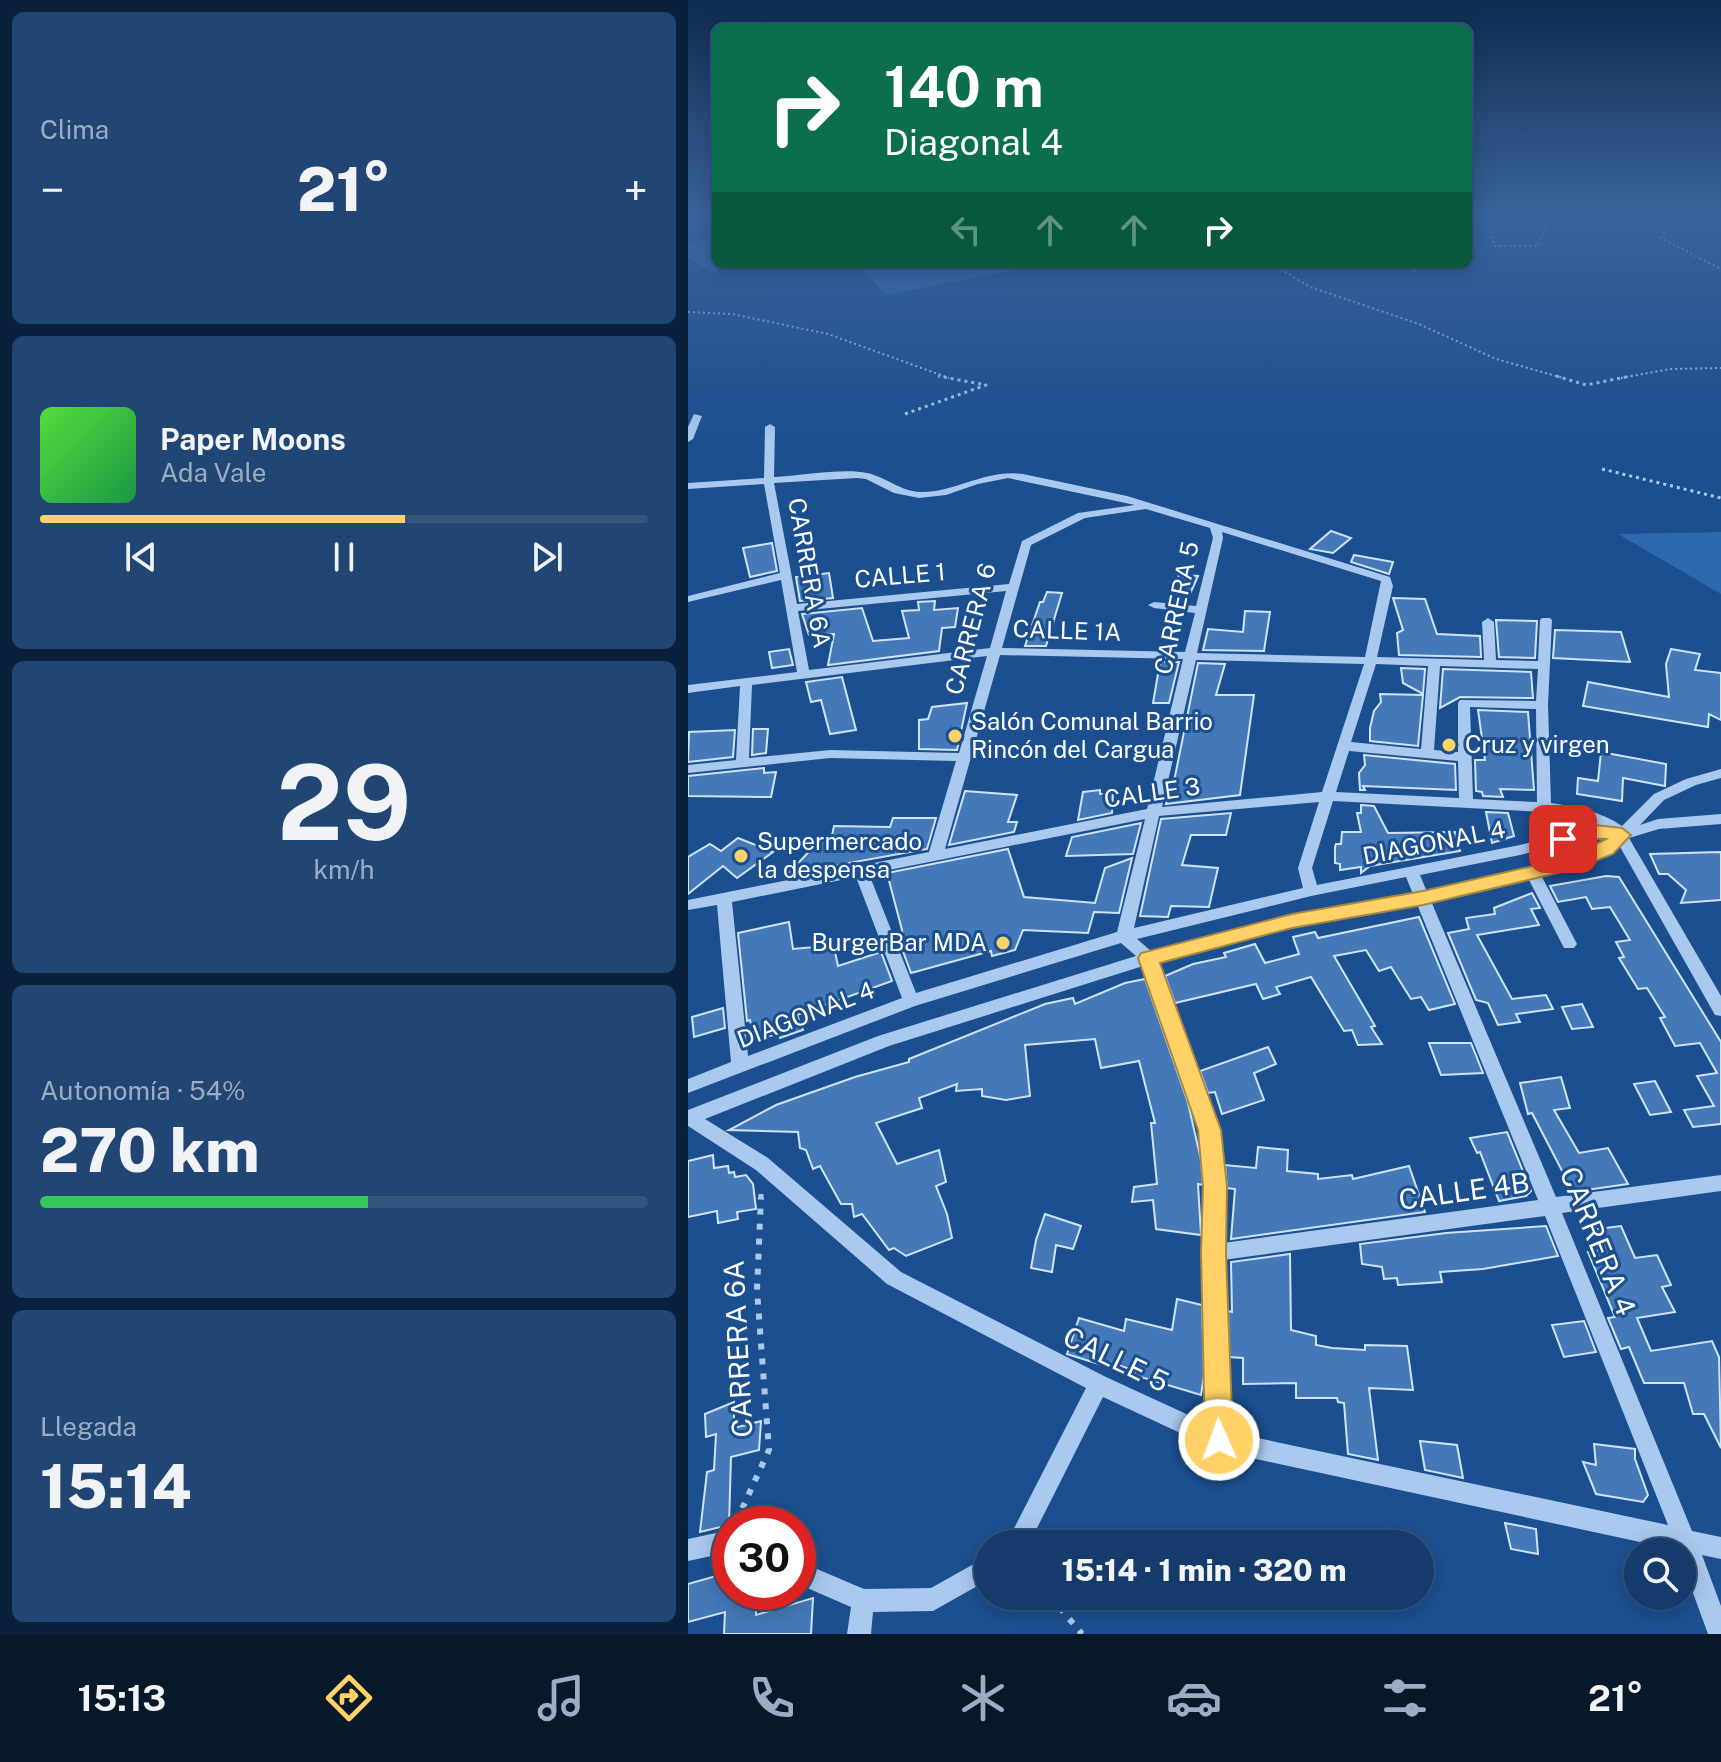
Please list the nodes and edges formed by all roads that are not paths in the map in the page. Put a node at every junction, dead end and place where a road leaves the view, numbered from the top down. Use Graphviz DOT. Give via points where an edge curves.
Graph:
graph roads {
  1 [pos="697,416"];
  2 [pos="770,427"];
  3 [pos="688,439"];
  4 [pos="769,481"];
  5 [pos="688,486"];
  6 [pos="1148,506"];
  7 [pos="1215,526"];
  8 [pos="786,575"];
  9 [pos="1012,587"];
  10 [pos="688,599"];
  11 [pos="1154,605"];
  12 [pos="791,608"];
  13 [pos="1199,610"];
  14 [pos="1546,620"];
  15 [pos="1488,622"];
  16 [pos="996,651"];
  17 [pos="1191,657"];
  18 [pos="1370,663"];
  19 [pos="1434,664"];
  20 [pos="1490,664"];
  21 [pos="1544,665"];
  22 [pos="803,673"];
  23 [pos="746,682"];
  24 [pos="688,689"];
  25 [pos="1542,705"];
  26 [pos="1345,746"];
  27 [pos="1427,754"];
  28 [pos="963,757"];
  29 [pos="1463,757"];
  30 [pos="742,763"];
  31 [pos="688,769"];
  32 [pos="1721,773"];
  33 [pos="1329,796"];
  34 [pos="1466,803"];
  35 [pos="1544,807"];
  36 [pos="1155,812"];
  37 [pos="1721,819"];
  38 [pos="1622,835"];
  39 [pos="936,854"];
  40 [pos="860,869"];
  41 [pos="1412,873"];
  42 [pos="1533,873"];
  43 [pos="1311,891"];
  44 [pos="724,897"];
  45 [pos="1423,898"];
  46 [pos="688,905"];
  47 [pos="1124,936"];
  48 [pos="1569,944"];
  49 [pos="1148,958"];
  50 [pos="911,1001"];
  51 [pos="1721,1010"];
  52 [pos="740,1065"];
  53 [pos="688,1086"];
  54 [pos="688,1118"];
  55 [pos="1721,1183"];
  56 [pos="1552,1208"];
  57 [pos="1213,1253"];
  58 [pos="1099,1384"];
  59 [pos="1219,1440"];
  60 [pos="1024,1530"];
  61 [pos="1676,1538"];
  62 [pos="1684,1538"];
  63 [pos="1696,1542"];
  64 [pos="712,1545"];
  65 [pos="1721,1548"];
  66 [pos="688,1550"];
  67 [pos="1696,1570"];
  68 [pos="974,1575"];
  69 [pos="816,1580"];
  70 [pos="863,1601"];
  71 [pos="859,1634"];
  72 [pos="1720,1634"];
  1 -- 3 [label="street"];
  2 -- 4 [label="street, CARRERA 6A"];
  4 -- 5 [label="street"];
  4 -- 6 [label="street" via="868,476 919,495 1008,475"];
  4 -- 8 [label="street, CARRERA 6A"];
  6 -- 7 [label="street"];
  6 -- 9 [label="street, CARRERA 6" via="1082,515 1039,535 1026,543"];
  7 -- 13 [label="street, CARRERA 5" via="1218,538"];
  7 -- 18 [label="street" via="1386,579"];
  8 -- 10 [label="street"];
  8 -- 12 [label="street, CARRERA 6A"];
  9 -- 12 [label="street, CALLE 1"];
  9 -- 16 [label="street, CARRERA 6"];
  11 -- 13 [label="street"];
  12 -- 22 [label="street, CARRERA 6A"];
  13 -- 17 [label="street, CARRERA 5"];
  14 -- 21 [label="street"];
  15 -- 20 [label="street"];
  16 -- 17 [label="street, CALLE 1A"];
  16 -- 22 [label="street, CALLE 1A"];
  16 -- 28 [label="street, CARRERA 6"];
  17 -- 18 [label="street, CALLE 1A"];
  17 -- 36 [label="street, CARRERA 5"];
  18 -- 19 [label="street, CALLE 1A"];
  18 -- 26 [label="street"];
  19 -- 20 [label="street, CALLE 1A"];
  19 -- 27 [label="street"];
  20 -- 21 [label="street, CALLE 1A"];
  21 -- 25 [label="street"];
  22 -- 23 [label="street, CALLE 1A"];
  23 -- 24 [label="street, CALLE 1A"];
  23 -- 30 [label="street"];
  25 -- 29 [label="street" via="1464,703"];
  25 -- 35 [label="street"];
  26 -- 27 [label="street"];
  26 -- 33 [label="street"];
  27 -- 29 [label="street"];
  28 -- 30 [label="street" via="830,754"];
  28 -- 39 [label="street, CARRERA 6"];
  29 -- 34 [label="street"];
  30 -- 31 [label="street"];
  32 -- 38 [label="street" via="1659,797"];
  33 -- 34 [label="street, CALLE 3"];
  33 -- 36 [label="street, CALLE 3"];
  33 -- 43 [label="street" via="1305,868"];
  34 -- 35 [label="street, CALLE 3"];
  35 -- 38 [label="street, CALLE 3" via="1603,820"];
  36 -- 39 [label="street, CALLE 3"];
  36 -- 47 [label="street, CARRERA 5"];
  37 -- 38 [label="street" via="1658,824"];
  38 -- 41 [label="street, DIAGONAL 4" via="1594,831"];
  38 -- 42 [label="street, DIAGONAL 4" via="1607,849"];
  38 -- 51 [label="street"];
  39 -- 40 [label="street, CALLE 3"];
  40 -- 44 [label="street, CALLE 3"];
  40 -- 50 [label="street"];
  41 -- 43 [label="street, DIAGONAL 4"];
  41 -- 45 [label="street, CARRERA 4"];
  42 -- 45 [label="street, DIAGONAL 4"];
  42 -- 48 [label="street"];
  43 -- 47 [label="street, DIAGONAL 4"];
  44 -- 46 [label="street, CALLE 3"];
  44 -- 52 [label="street"];
  45 -- 49 [label="street, DIAGONAL 4" via="1292,921"];
  45 -- 56 [label="street, CARRERA 4"];
  47 -- 49 [label="street"];
  47 -- 50 [label="street, DIAGONAL 4"];
  49 -- 54 [label="street, DIAGONAL 4" via="884,1041"];
  49 -- 57 [label="street" via="1210,1130"];
  50 -- 52 [label="street, DIAGONAL 4"];
  52 -- 53 [label="street, DIAGONAL 4"];
  54 -- 58 [label="street, CALLE 5" via="762,1164 894,1278"];
  55 -- 56 [label="street, CALLE 4B"];
  56 -- 57 [label="street, CALLE 4B"];
  56 -- 62 [label="street, CARRERA 4"];
  57 -- 59 [label="street"];
  58 -- 59 [label="street, CALLE 5"];
  58 -- 60 [label="street"];
  59 -- 61 [label="street, CALLE 5"];
  63 -- 65 [label="street, CALLE 5"];
  64 -- 66 [label="street"];
  67 -- 72 [label="street, CARRERA 4"];
  68 -- 70 [label="street" via="933,1599"];
  69 -- 70 [label="street"];
  70 -- 71 [label="street"];
}
